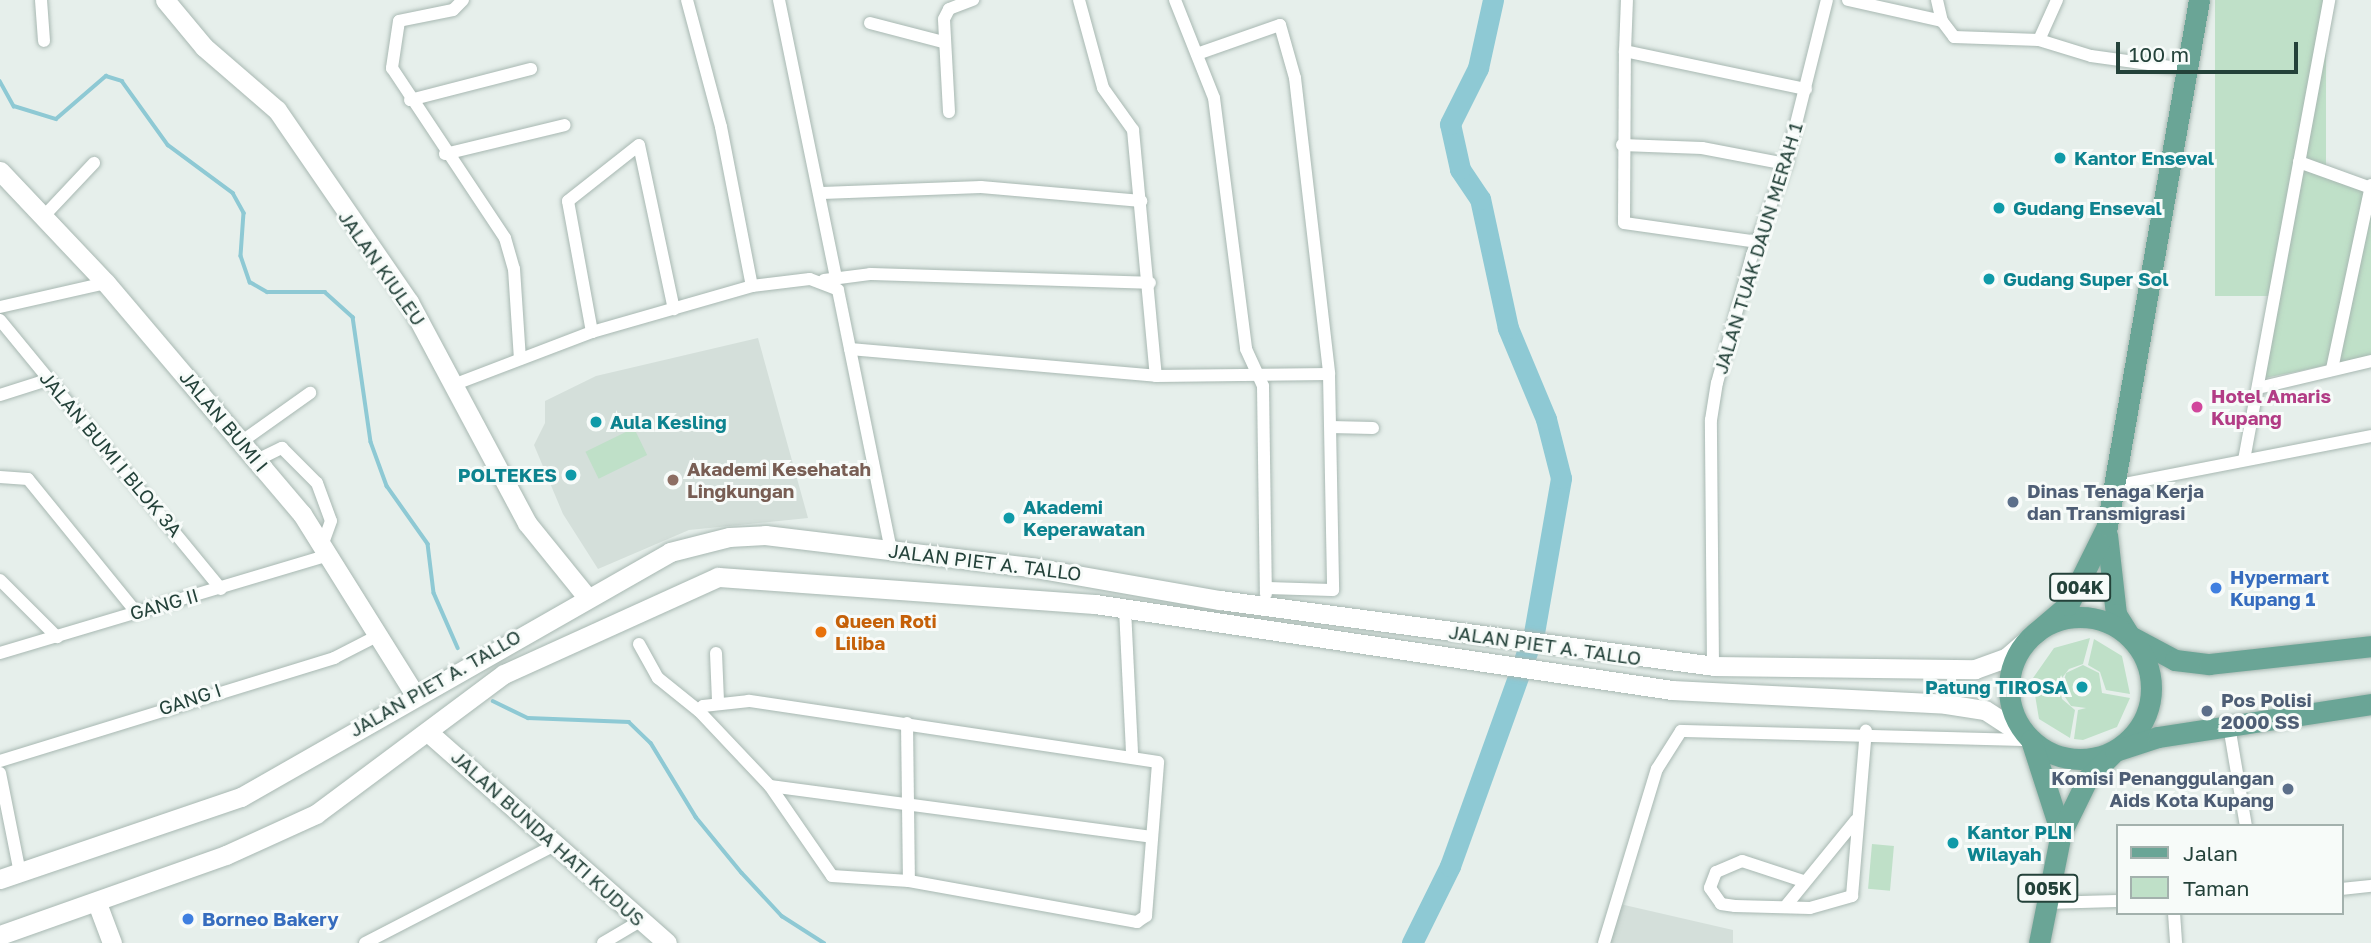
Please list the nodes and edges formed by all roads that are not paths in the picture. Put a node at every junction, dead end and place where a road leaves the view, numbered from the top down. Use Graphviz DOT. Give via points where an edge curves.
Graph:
graph roads {
  1 [pos="41,0"];
  2 [pos="165,0"];
  3 [pos="468,0"];
  4 [pos="687,0"];
  5 [pos="779,0"];
  6 [pos="973,0"];
  7 [pos="1079,0"];
  8 [pos="1175,0"];
  9 [pos="1627,0"];
  10 [pos="1827,0"];
  11 [pos="1848,0"];
  12 [pos="1937,0"];
  13 [pos="2057,0"];
  14 [pos="2199,0"];
  15 [pos="2329,0"];
  16 [pos="1942,21"];
  17 [pos="870,23"];
  18 [pos="2039,40"];
  19 [pos="44,41"];
  20 [pos="943,42"];
  21 [pos="1625,51"];
  22 [pos="1197,54"];
  23 [pos="531,69"];
  24 [pos="2185,69"];
  25 [pos="1806,89"];
  26 [pos="410,100"];
  27 [pos="949,112"];
  28 [pos="565,125"];
  29 [pos="1622,145"];
  30 [pos="445,154"];
  31 [pos="2300,162"];
  32 [pos="94,163"];
  33 [pos="1786,164"];
  34 [pos="0,171"];
  35 [pos="2371,187"];
  36 [pos="822,193"];
  37 [pos="1141,201"];
  38 [pos="44,216"];
  39 [pos="1758,242"];
  40 [pos="830,279"];
  41 [pos="106,283"];
  42 [pos="1150,283"];
  43 [pos="752,286"];
  44 [pos="0,307"];
  45 [pos="674,309"];
  46 [pos="0,320"];
  47 [pos="592,332"];
  48 [pos="850,349"];
  49 [pos="520,359"];
  50 [pos="2371,361"];
  51 [pos="2332,369"];
  52 [pos="1329,374"];
  53 [pos="1156,376"];
  54 [pos="1258,376"];
  55 [pos="50,379"];
  56 [pos="453,385"];
  57 [pos="2258,388"];
  58 [pos="310,393"];
  59 [pos="0,395"];
  60 [pos="1331,428"];
  61 [pos="1373,428"];
  62 [pos="2371,436"];
  63 [pos="241,442"];
  64 [pos="257,460"];
  65 [pos="2245,460"];
  66 [pos="0,477"];
  67 [pos="2115,486"];
  68 [pos="2107,526"];
  69 [pos="326,551"];
  70 [pos="891,551"];
  71 [pos="0,580"];
  72 [pos="221,589"];
  73 [pos="587,597"];
  74 [pos="1266,597"];
  75 [pos="1125,609"];
  76 [pos="136,612"];
  77 [pos="2034,634"];
  78 [pos="379,635"];
  79 [pos="2130,636"];
  80 [pos="57,637"];
  81 [pos="639,644"];
  82 [pos="2371,646"];
  83 [pos="0,653"];
  84 [pos="716,653"];
  85 [pos="473,660"];
  86 [pos="1713,666"];
  87 [pos="497,679"];
  88 [pos="415,695"];
  89 [pos="718,701"];
  90 [pos="2371,704"];
  91 [pos="699,711"];
  92 [pos="907,723"];
  93 [pos="2229,726"];
  94 [pos="1866,731"];
  95 [pos="429,733"];
  96 [pos="2031,740"];
  97 [pos="2115,751"];
  98 [pos="1132,753"];
  99 [pos="0,761"];
  100 [pos="0,773"];
  101 [pos="770,786"];
  102 [pos="909,806"];
  103 [pos="1858,817"];
  104 [pos="2246,824"];
  105 [pos="2061,833"];
  106 [pos="1152,837"];
  107 [pos="553,846"];
  108 [pos="20,873"];
  109 [pos="0,879"];
  110 [pos="909,881"];
  111 [pos="1803,881"];
  112 [pos="2371,886"];
  113 [pos="2343,889"];
  114 [pos="2116,901"];
  115 [pos="97,903"];
  116 [pos="2045,903"];
  117 [pos="1785,906"];
  118 [pos="2174,915"];
  119 [pos="640,920"];
  120 [pos="0,935"];
  121 [pos="113,943"];
  122 [pos="365,943"];
  123 [pos="603,943"];
  124 [pos="667,943"];
  125 [pos="1604,943"];
  126 [pos="2039,943"];
  127 [pos="2176,943"];
  1 -- 19 [label="street"];
  2 -- 56 [label="main road, JALAN KIULEU" via="204,47 277,110 409,302"];
  3 -- 26 [label="street" via="453,10 399,21 391,60"];
  4 -- 43 [label="street" via="721,127"];
  5 -- 36 [label="street"];
  6 -- 20 [label="street" via="949,9"];
  7 -- 37 [label="street" via="1103,88 1133,130"];
  8 -- 22 [label="street"];
  9 -- 21 [label="street"];
  10 -- 25 [label="street, JALAN TUAK DAUN MERAH 1"];
  11 -- 16 [label="street"];
  12 -- 16 [label="street"];
  13 -- 18 [label="street"];
  14 -- 24 [label="main road, 004K"];
  15 -- 31 [label="street"];
  16 -- 18 [label="street" via="1954,37"];
  17 -- 20 [label="street"];
  18 -- 24 [label="street" via="2091,56"];
  20 -- 27 [label="street" via="952,86"];
  21 -- 25 [label="street"];
  21 -- 29 [label="street"];
  22 -- 52 [label="street" via="1259,28 1285,28"];
  22 -- 54 [label="street" via="1219,124 1246,349"];
  23 -- 26 [label="street"];
  24 -- 67 [label="main road, 004K"];
  25 -- 33 [label="street, JALAN TUAK DAUN MERAH 1"];
  26 -- 30 [label="street"];
  28 -- 30 [label="street"];
  29 -- 33 [label="street" via="1702,148"];
  29 -- 39 [label="street" via="1624,223"];
  30 -- 49 [label="street" via="505,238 514,269"];
  31 -- 35 [label="street"];
  31 -- 57 [label="street"];
  32 -- 38 [label="street"];
  33 -- 39 [label="street, JALAN TUAK DAUN MERAH 1"];
  34 -- 38 [label="main road, JALAN BUMI I"];
  35 -- 51 [label="street"];
  36 -- 37 [label="street" via="981,187"];
  36 -- 40 [label="street"];
  37 -- 42 [label="street"];
  38 -- 41 [label="main road, JALAN BUMI I"];
  39 -- 86 [label="street, JALAN TUAK DAUN MERAH 1" via="1711,420"];
  40 -- 42 [label="street"];
  40 -- 43 [label="street"];
  40 -- 48 [label="street" via="838,290"];
  41 -- 44 [label="street"];
  41 -- 63 [label="main road, JALAN BUMI I"];
  42 -- 53 [label="street"];
  43 -- 45 [label="street"];
  45 -- 47 [label="street"];
  45 -- 47 [label="street" via="639,145 568,201"];
  46 -- 55 [label="street, JALAN BUMI I BLOK 3A"];
  47 -- 49 [label="street"];
  48 -- 53 [label="street"];
  48 -- 70 [label="street"];
  49 -- 56 [label="street"];
  50 -- 51 [label="street"];
  51 -- 57 [label="street"];
  52 -- 54 [label="street"];
  52 -- 60 [label="street"];
  53 -- 54 [label="street"];
  54 -- 74 [label="street"];
  55 -- 59 [label="street"];
  55 -- 72 [label="street, JALAN BUMI I BLOK 3A"];
  56 -- 73 [label="main road, JALAN KIULEU" via="527,523"];
  57 -- 65 [label="street"];
  58 -- 63 [label="street"];
  60 -- 61 [label="street"];
  60 -- 74 [label="street" via="1333,590"];
  62 -- 65 [label="street"];
  63 -- 64 [label="main road, JALAN BUMI I"];
  64 -- 69 [label="main road, JALAN BUMI I"];
  64 -- 69 [label="street" via="282,448 317,483 331,521"];
  65 -- 67 [label="street"];
  66 -- 76 [label="street" via="28,479"];
  67 -- 68 [label="main road, 004K"];
  68 -- 77 [label="main road, 004K" via="2068,605"];
  68 -- 79 [label="main road, 004K" via="2109,584"];
  69 -- 72 [label="street, GANG II"];
  69 -- 78 [label="main road, JALAN BUMI I"];
  70 -- 73 [label="main road, JALAN PIET A. TALLO" via="765,535 698,541"];
  70 -- 74 [label="main road, JALAN PIET A. TALLO"];
  71 -- 80 [label="street"];
  72 -- 76 [label="street, GANG II"];
  73 -- 85 [label="main road, JALAN PIET A. TALLO"];
  74 -- 86 [label="main road, JALAN PIET A. TALLO" via="1378,622"];
  75 -- 87 [label="main road, JALAN PIET A. TALLO" via="718,577"];
  75 -- 96 [label="main road, JALAN PIET A. TALLO" via="1630,682 1946,704 1985,710"];
  75 -- 98 [label="street"];
  76 -- 80 [label="street, GANG II"];
  77 -- 79 [label="main road" via="2060,620 2090,618"];
  77 -- 86 [label="main road, JALAN PIET A. TALLO" via="2006,658 1975,669"];
  77 -- 96 [label="main road" via="2016,658 2009,687 2014,716"];
  78 -- 88 [label="main road, JALAN BUMI I"];
  78 -- 99 [label="street, GANG I" via="334,658"];
  79 -- 82 [label="main road" via="2175,660 2209,664"];
  79 -- 97 [label="main road" via="2151,675 2150,705 2137,731"];
  80 -- 83 [label="street, GANG II"];
  81 -- 91 [label="street" via="659,678"];
  84 -- 89 [label="street"];
  85 -- 87 [label="main road"];
  85 -- 88 [label="main road, JALAN PIET A. TALLO"];
  87 -- 95 [label="main road, JALAN PIET A. TALLO"];
  88 -- 108 [label="main road, JALAN PIET A. TALLO" via="242,797"];
  89 -- 91 [label="street"];
  89 -- 92 [label="street"];
  90 -- 93 [label="main road"];
  91 -- 101 [label="street"];
  92 -- 98 [label="street"];
  92 -- 102 [label="street"];
  93 -- 97 [label="main road"];
  93 -- 104 [label="street"];
  94 -- 96 [label="street"];
  94 -- 103 [label="street"];
  94 -- 125 [label="street" via="1712,728 1673,737"];
  95 -- 107 [label="main road, JALAN BUNDA HATI KUDUS"];
  95 -- 115 [label="main road, JALAN PIET A. TALLO" via="316,814"];
  96 -- 97 [label="main road" via="2071,759"];
  96 -- 105 [label="main road"];
  97 -- 105 [label="main road, 005K" via="2088,778"];
  98 -- 106 [label="street" via="1162,769"];
  100 -- 108 [label="street"];
  101 -- 102 [label="street"];
  101 -- 110 [label="street" via="827,873"];
  102 -- 106 [label="street"];
  102 -- 110 [label="street"];
  103 -- 111 [label="street"];
  103 -- 117 [label="street" via="1852,896 1810,908"];
  105 -- 116 [label="main road, 005K"];
  106 -- 110 [label="street" via="1146,916 1137,922"];
  107 -- 119 [label="main road, JALAN BUNDA HATI KUDUS"];
  107 -- 122 [label="street"];
  108 -- 109 [label="main road, JALAN PIET A. TALLO"];
  111 -- 117 [label="street"];
  111 -- 117 [label="street" via="1742,861 1716,872 1710,888 1721,904"];
  112 -- 113 [label="street"];
  114 -- 116 [label="street"];
  115 -- 120 [label="main road, JALAN PIET A. TALLO"];
  115 -- 121 [label="main road"];
  116 -- 126 [label="main road, 005K"];
  118 -- 127 [label="street"];
  119 -- 123 [label="street"];
  119 -- 124 [label="main road, JALAN BUNDA HATI KUDUS"];
}
